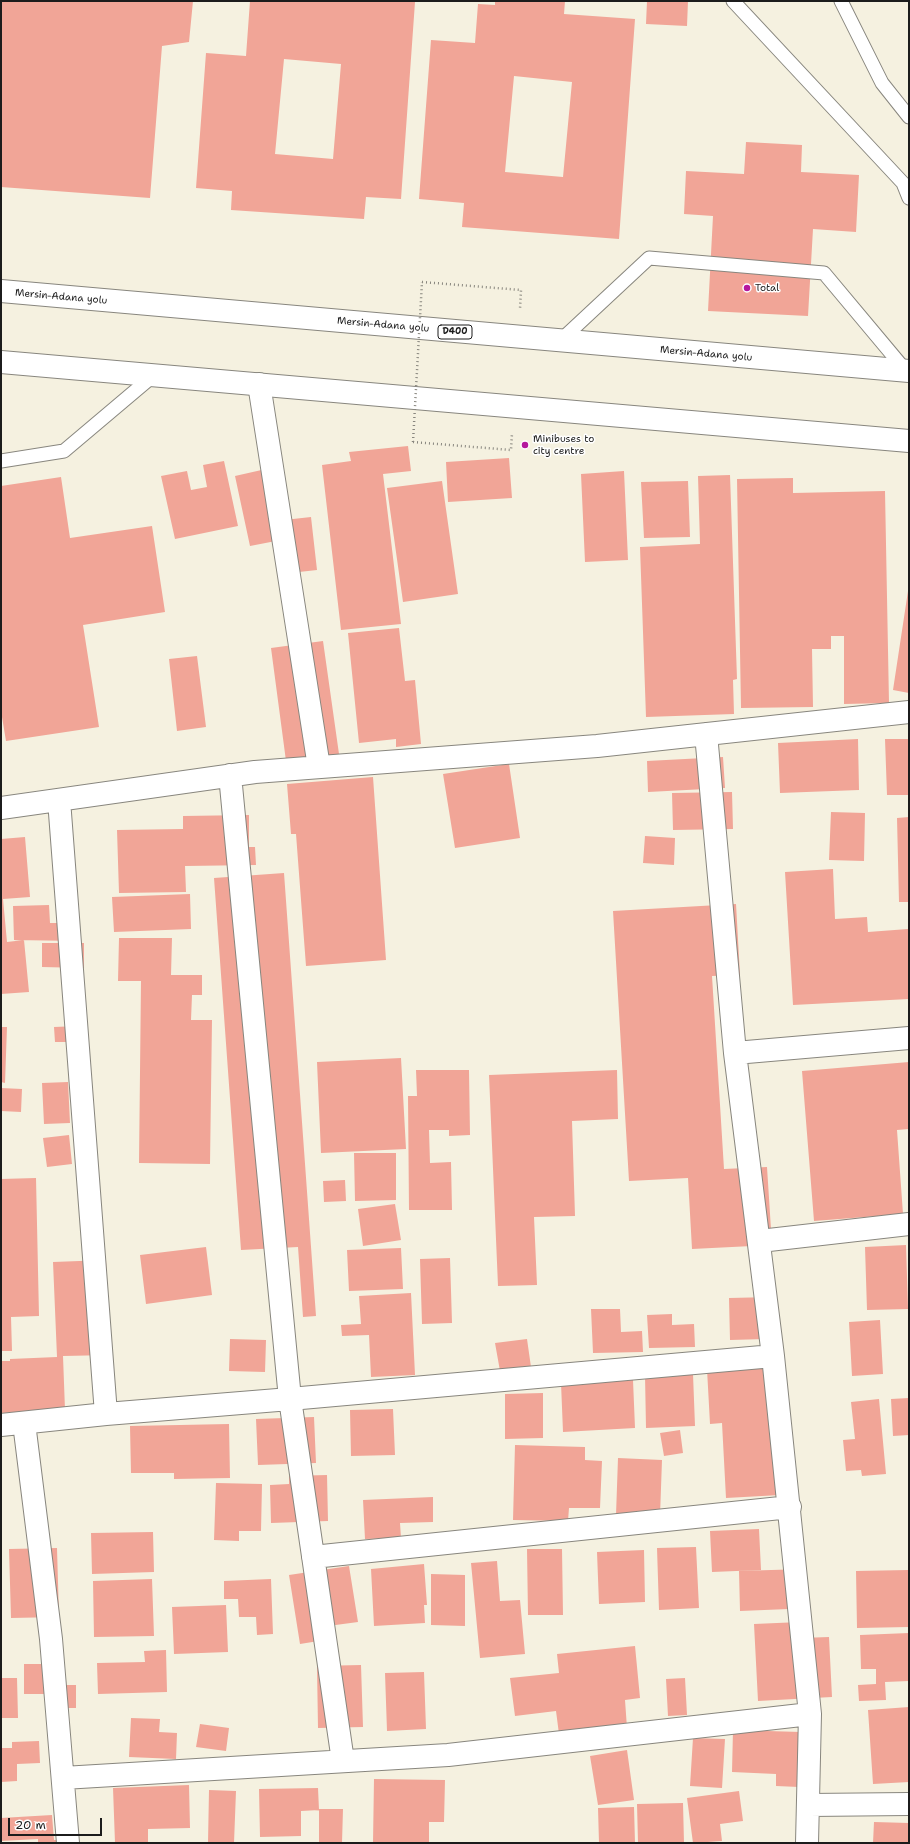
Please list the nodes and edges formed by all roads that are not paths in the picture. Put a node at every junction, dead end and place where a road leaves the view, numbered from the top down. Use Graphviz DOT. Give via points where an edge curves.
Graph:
graph roads {
  1 [pos="734,1"];
  2 [pos="841,1"];
  3 [pos="909,117"];
  4 [pos="909,198"];
  5 [pos="1,291"];
  6 [pos="560,341"];
  7 [pos="1,362"];
  8 [pos="908,368"];
  9 [pos="154,375"];
  10 [pos="258,384"];
  11 [pos="909,441"];
  12 [pos="1,460"];
  13 [pos="909,712"];
  14 [pos="706,734"];
  15 [pos="319,767"];
  16 [pos="230,775"];
  17 [pos="59,800"];
  18 [pos="1,808"];
  19 [pos="909,1038"];
  20 [pos="735,1053"];
  21 [pos="909,1224"];
  22 [pos="760,1242"];
  23 [pos="773,1356"];
  24 [pos="290,1399"];
  25 [pos="106,1414"];
  26 [pos="24,1423"];
  27 [pos="1,1425"];
  28 [pos="790,1507"];
  29 [pos="313,1557"];
  30 [pos="810,1714"];
  31 [pos="344,1761"];
  32 [pos="63,1778"];
  33 [pos="909,1804"];
  34 [pos="809,1805"];
  35 [pos="68,1843"];
  36 [pos="807,1843"];
  1 -- 4 [label="lane" via="903,183"];
  2 -- 3 [label="lane" via="882,83"];
  5 -- 6 [label="main road, Mersin-Adana yolu / D400"];
  6 -- 8 [label="main road, Mersin-Adana yolu / D400"];
  6 -- 8 [label="lane" via="649,258 824,273"];
  7 -- 9 [label="main road"];
  9 -- 10 [label="main road"];
  9 -- 12 [label="lane" via="64,451"];
  10 -- 11 [label="main road"];
  10 -- 15 [label="main road"];
  13 -- 14 [label="main road"];
  14 -- 15 [label="main road" via="597,746"];
  14 -- 20 [label="main road"];
  15 -- 16 [label="main road"];
  16 -- 17 [label="main road"];
  16 -- 24 [label="main road"];
  17 -- 18 [label="main road"];
  17 -- 25 [label="main road"];
  19 -- 20 [label="main road"];
  20 -- 22 [label="main road"];
  21 -- 22 [label="main road"];
  22 -- 23 [label="main road"];
  23 -- 24 [label="main road"];
  23 -- 28 [label="main road"];
  24 -- 25 [label="main road"];
  24 -- 29 [label="main road"];
  25 -- 26 [label="main road"];
  26 -- 27 [label="main road"];
  26 -- 32 [label="main road" via="51,1639"];
  28 -- 29 [label="main road"];
  28 -- 30 [label="main road"];
  29 -- 31 [label="main road"];
  30 -- 31 [label="main road" via="448,1755"];
  30 -- 34 [label="main road"];
  31 -- 32 [label="main road"];
  32 -- 35 [label="main road"];
  33 -- 34 [label="main road"];
  34 -- 36 [label="main road"];
}
